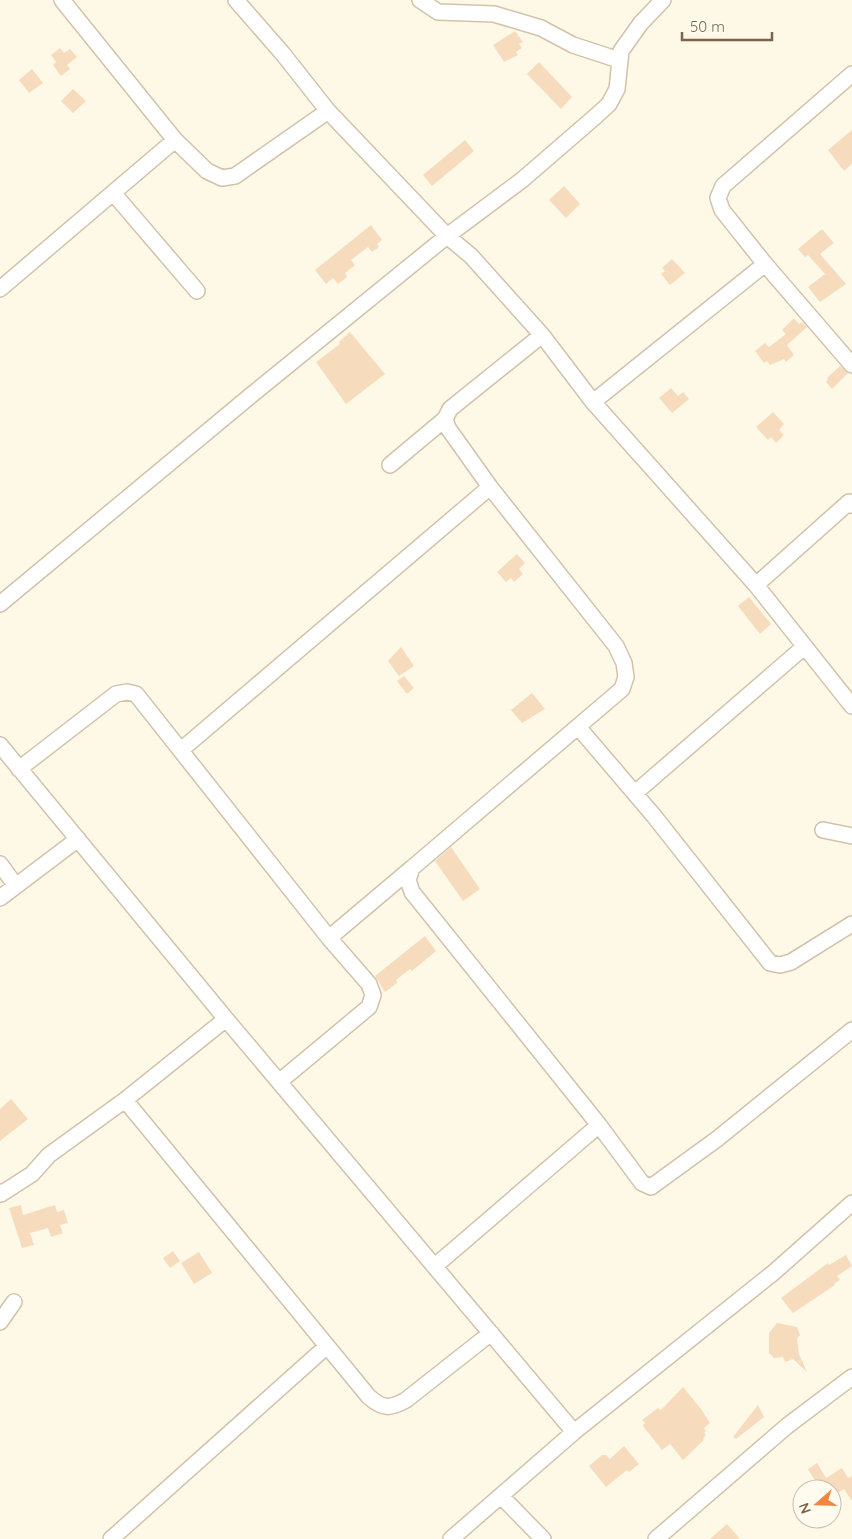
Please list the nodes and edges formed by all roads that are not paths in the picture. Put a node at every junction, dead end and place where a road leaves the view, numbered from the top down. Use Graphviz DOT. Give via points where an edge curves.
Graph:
graph roads {
  1 [pos="62,0"];
  2 [pos="236,0"];
  3 [pos="420,0"];
  4 [pos="663,0"];
  5 [pos="619,60"];
  6 [pos="852,74"];
  7 [pos="328,111"];
  8 [pos="175,140"];
  9 [pos="114,194"];
  10 [pos="447,236"];
  11 [pos="765,264"];
  12 [pos="0,289"];
  13 [pos="197,290"];
  14 [pos="542,335"];
  15 [pos="852,365"];
  16 [pos="593,402"];
  17 [pos="445,419"];
  18 [pos="390,464"];
  19 [pos="490,488"];
  20 [pos="851,502"];
  21 [pos="756,585"];
  22 [pos="0,604"];
  23 [pos="804,647"];
  24 [pos="852,706"];
  25 [pos="579,728"];
  26 [pos="0,745"];
  27 [pos="181,750"];
  28 [pos="19,769"];
  29 [pos="634,793"];
  30 [pos="823,830"];
  31 [pos="852,836"];
  32 [pos="78,839"];
  33 [pos="0,864"];
  34 [pos="412,868"];
  35 [pos="16,886"];
  36 [pos="0,898"];
  37 [pos="852,924"];
  38 [pos="328,938"];
  39 [pos="226,1019"];
  40 [pos="852,1030"];
  41 [pos="279,1082"];
  42 [pos="125,1100"];
  43 [pos="598,1125"];
  44 [pos="0,1192"];
  45 [pos="852,1203"];
  46 [pos="435,1266"];
  47 [pos="14,1302"];
  48 [pos="0,1322"];
  49 [pos="490,1333"];
  50 [pos="327,1346"];
  51 [pos="852,1377"];
  52 [pos="574,1432"];
  53 [pos="501,1496"];
  54 [pos="111,1539"];
  55 [pos="451,1539"];
  56 [pos="543,1539"];
  57 [pos="656,1539"];
  1 -- 8 [label="street"];
  2 -- 7 [label="street"];
  3 -- 5 [label="street" via="438,12 494,14 541,28 573,44"];
  4 -- 5 [label="street" via="626,43"];
  5 -- 10 [label="street" via="617,90 608,104 522,180"];
  6 -- 11 [label="street" via="723,186 718,198 722,210"];
  7 -- 8 [label="street" via="235,176 222,178 207,171"];
  7 -- 10 [label="street"];
  8 -- 9 [label="street"];
  9 -- 12 [label="street"];
  9 -- 13 [label="street"];
  10 -- 14 [label="street" via="471,256"];
  10 -- 22 [label="street"];
  11 -- 15 [label="street"];
  11 -- 16 [label="street"];
  14 -- 16 [label="street"];
  14 -- 17 [label="street" via="450,409"];
  16 -- 21 [label="street"];
  17 -- 18 [label="street"];
  17 -- 19 [label="street"];
  19 -- 25 [label="street" via="616,646 624,663 626,677 622,689"];
  19 -- 27 [label="street"];
  20 -- 21 [label="street"];
  21 -- 23 [label="street"];
  23 -- 24 [label="street"];
  23 -- 29 [label="street"];
  25 -- 29 [label="street"];
  25 -- 34 [label="street"];
  26 -- 28 [label="street"];
  27 -- 28 [label="street" via="136,694 127,692 116,694"];
  27 -- 38 [label="street"];
  28 -- 32 [label="street"];
  29 -- 37 [label="street" via="770,963 791,962"];
  30 -- 31 [label="street"];
  32 -- 35 [label="street"];
  32 -- 39 [label="street"];
  33 -- 35 [label="street"];
  34 -- 38 [label="street"];
  34 -- 43 [label="street" via="408,880 412,892"];
  35 -- 36 [label="street"];
  38 -- 41 [label="street" via="369,984 373,995 369,1007"];
  39 -- 41 [label="street"];
  39 -- 42 [label="street"];
  40 -- 43 [label="street" via="651,1187 642,1183"];
  41 -- 46 [label="street"];
  42 -- 44 [label="street" via="50,1155 32,1174 2,1194"];
  42 -- 50 [label="street"];
  43 -- 46 [label="street"];
  45 -- 52 [label="street" via="773,1273"];
  46 -- 49 [label="street"];
  47 -- 48 [label="street"];
  49 -- 50 [label="street" via="392,1408 380,1407 369,1397"];
  49 -- 52 [label="street"];
  50 -- 54 [label="street"];
  51 -- 57 [label="street" via="787,1426"];
  52 -- 53 [label="street"];
  53 -- 55 [label="street"];
  53 -- 56 [label="street"];
}
